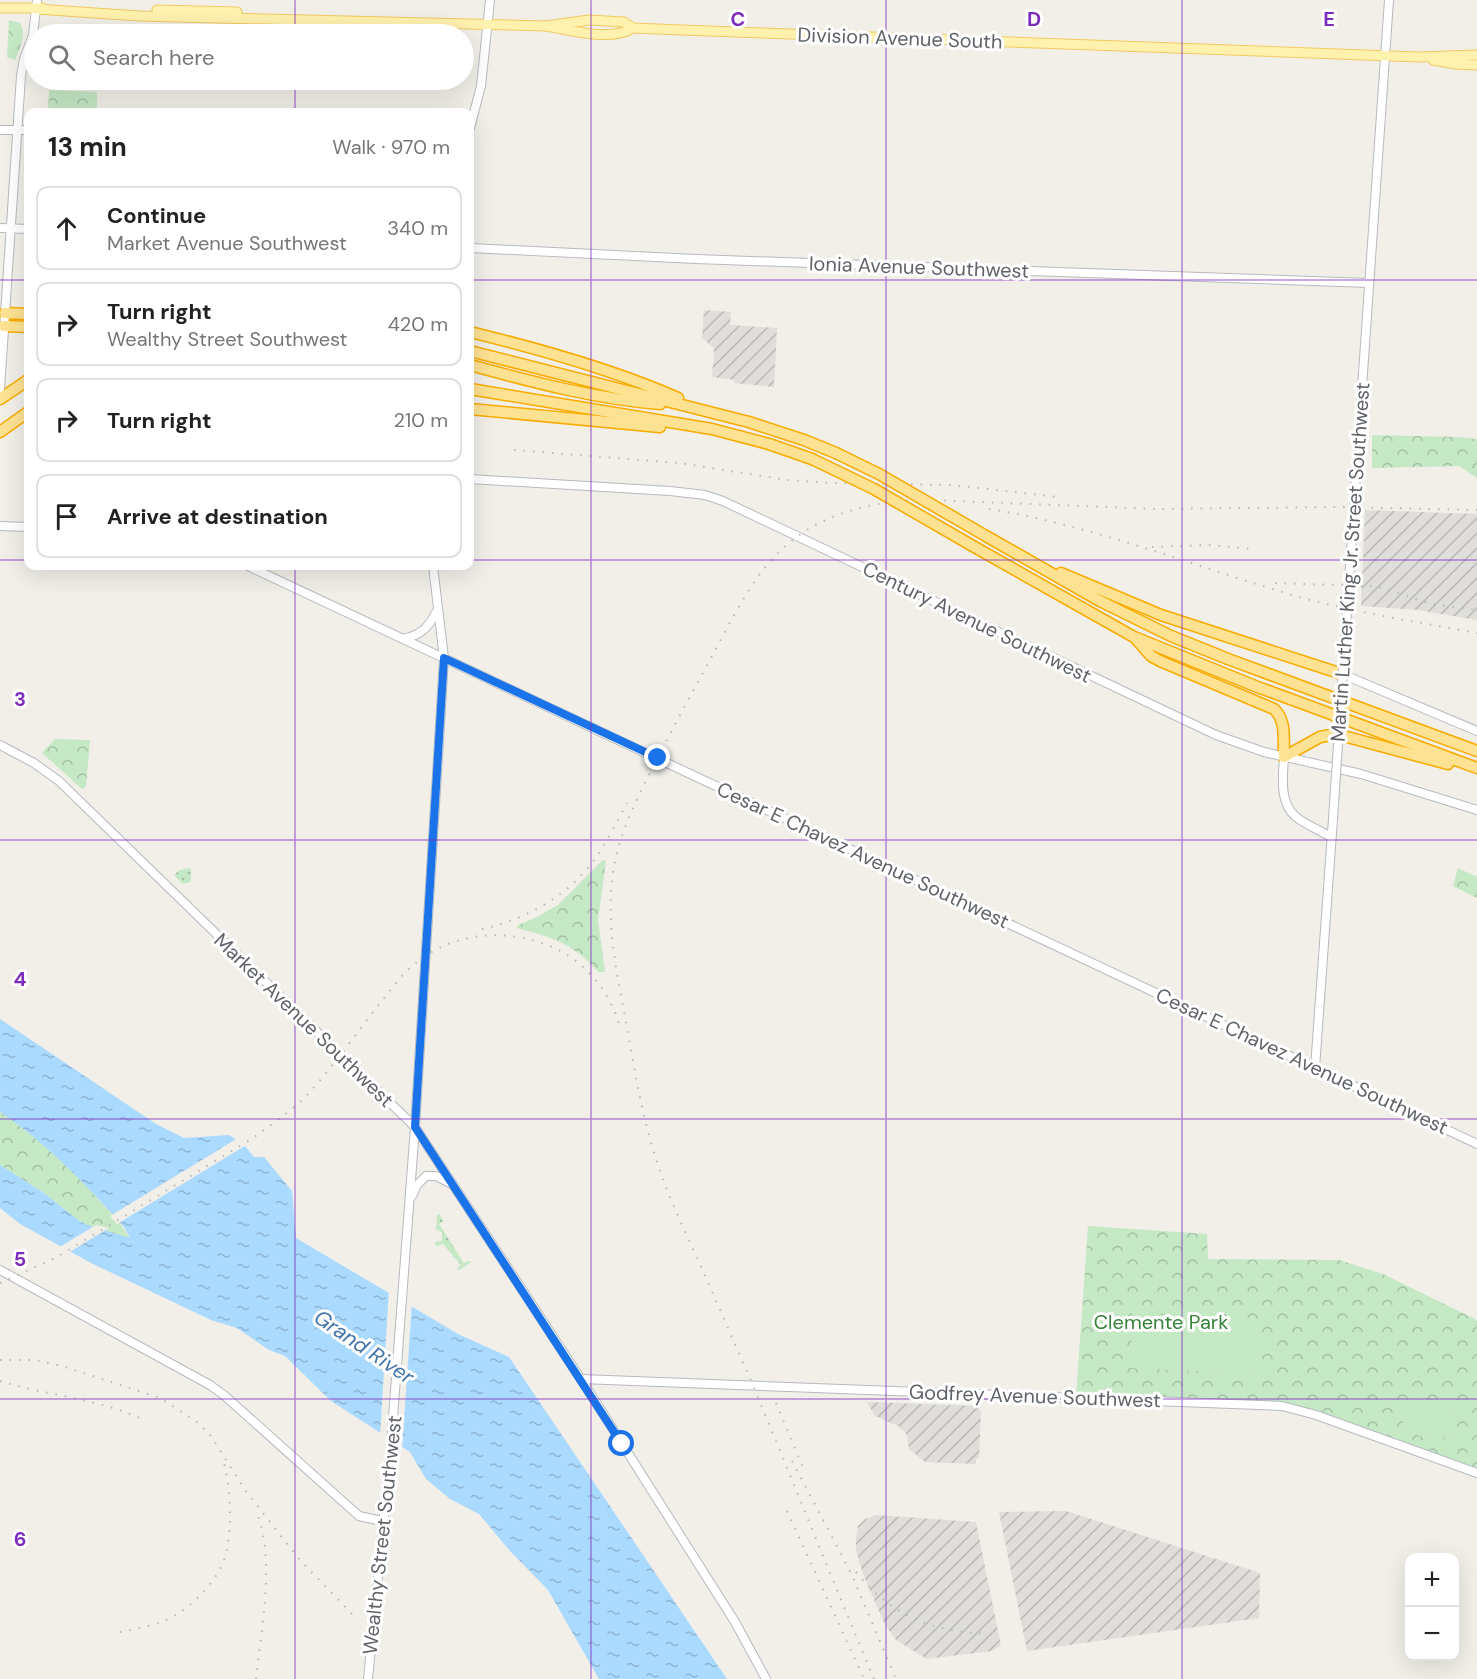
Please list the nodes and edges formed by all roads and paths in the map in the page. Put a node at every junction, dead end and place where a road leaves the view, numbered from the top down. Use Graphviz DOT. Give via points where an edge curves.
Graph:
graph roads {
  1 [pos="490,0"];
  2 [pos="1389,0"];
  3 [pos="37,4"];
  4 [pos="0,8"];
  5 [pos="34,24"];
  6 [pos="488,24"];
  7 [pos="1477,55"];
  8 [pos="1385,56"];
  9 [pos="1419,57"];
  10 [pos="24,59"];
  11 [pos="1477,65"];
  12 [pos="474,113"];
  13 [pos="0,129"];
  14 [pos="16,130"];
  15 [pos="24,130"];
  16 [pos="0,228"];
  17 [pos="10,228"];
  18 [pos="24,229"];
  19 [pos="474,248"];
  20 [pos="1369,283"];
  21 [pos="5,313"];
  22 [pos="24,314"];
  23 [pos="4,326"];
  24 [pos="24,327"];
  25 [pos="474,333"];
  26 [pos="474,352"];
  27 [pos="474,366"];
  28 [pos="24,383"];
  29 [pos="0,389"];
  30 [pos="474,389"];
  31 [pos="0,399"];
  32 [pos="693,407"];
  33 [pos="474,409"];
  34 [pos="712,412"];
  35 [pos="24,416"];
  36 [pos="0,432"];
  37 [pos="726,433"];
  38 [pos="474,479"];
  39 [pos="0,526"];
  40 [pos="24,527"];
  41 [pos="1030,561"];
  42 [pos="257,570"];
  43 [pos="433,570"];
  44 [pos="437,611"];
  45 [pos="1134,637"];
  46 [pos="406,638"];
  47 [pos="444,658"];
  48 [pos="1342,674"];
  49 [pos="1477,731"];
  50 [pos="0,745"];
  51 [pos="1477,751"];
  52 [pos="1284,757"];
  53 [pos="1477,770"];
  54 [pos="1477,810"];
  55 [pos="1332,837"];
  56 [pos="1315,1068"];
  57 [pos="415,1127"];
  58 [pos="1477,1144"];
  59 [pos="453,1185"];
  60 [pos="408,1205"];
  61 [pos="0,1270"];
  62 [pos="581,1379"];
  63 [pos="1477,1473"];
  64 [pos="382,1521"];
  65 [pos="368,1679"];
  66 [pos="766,1679"];
  1 -- 6 [label="main road"];
  2 -- 8 [label="main road, Martin Luther King Jr. Street Southwest"];
  3 -- 4 [label="main road, Division Avenue South"];
  3 -- 5 [label="main road"];
  3 -- 6 [label="main road, Division Avenue South" via="402,17 422,22"];
  6 -- 8 [label="main road, Division Avenue South" via="546,26 589,20 624,22 633,28"];
  6 -- 12 [label="main road"];
  7 -- 9 [label="main road, Division Avenue South"];
  8 -- 9 [label="main road, Division Avenue South"];
  8 -- 20 [label="main road, Martin Luther King Jr. Street Southwest"];
  9 -- 11 [label="main road, Division Avenue South"];
  10 -- 14 [label="main road"];
  13 -- 14 [label="main road"];
  14 -- 15 [label="main road"];
  14 -- 17 [label="main road"];
  16 -- 17 [label="main road"];
  17 -- 18 [label="main road"];
  17 -- 21 [label="main road"];
  19 -- 20 [label="main road, Ionia Avenue Southwest"];
  20 -- 48 [label="main road, Martin Luther King Jr. Street Southwest, bridge"];
  21 -- 22 [label="highway"];
  21 -- 23 [label="main road"];
  23 -- 24 [label="highway"];
  23 -- 29 [label="main road"];
  25 -- 34 [label="highway" via="652,387"];
  26 -- 32 [label="highway"];
  27 -- 32 [label="highway" via="631,402"];
  28 -- 31 [label="highway"];
  30 -- 37 [label="highway"];
  32 -- 34 [label="highway"];
  33 -- 37 [label="highway"];
  34 -- 41 [label="highway, bridge" via="836,453"];
  35 -- 36 [label="highway"];
  37 -- 45 [label="highway, bridge" via="812,459 874,489"];
  38 -- 52 [label="main road, Century Avenue Southwest" via="670,491 723,501 1209,732"];
  39 -- 40 [label="main road"];
  41 -- 48 [label="highway" via="1150,611"];
  41 -- 51 [label="highway" via="1171,636"];
  42 -- 46 [label="main road, Cesar E Chavez Avenue Southwest"];
  43 -- 44 [label="main road, Wealthy Street Southwest"];
  44 -- 46 [label="main road" via="428,627"];
  44 -- 47 [label="main road, Wealthy Street Southwest"];
  45 -- 52 [label="highway" via="1160,661 1274,709 1283,725"];
  45 -- 53 [label="highway"];
  46 -- 47 [label="main road, Cesar E Chavez Avenue Southwest"];
  47 -- 56 [label="main road, Cesar E Chavez Avenue Southwest"];
  47 -- 57 [label="main road, Wealthy Street Southwest"];
  48 -- 49 [label="main road"];
  48 -- 55 [label="main road, Martin Luther King Jr. Street Southwest, bridge"];
  50 -- 57 [label="main road, Market Avenue Southwest" via="59,781"];
  52 -- 53 [label="highway" via="1324,735 1342,734"];
  52 -- 54 [label="main road, Century Avenue Southwest" via="1361,774"];
  52 -- 55 [label="main road" via="1283,787 1288,807 1294,815"];
  55 -- 56 [label="main road, Martin Luther King Jr. Street Southwest"];
  56 -- 58 [label="main road, Cesar E Chavez Avenue Southwest"];
  57 -- 59 [label="main road, Market Avenue Southwest"];
  57 -- 60 [label="main road, Wealthy Street Southwest"];
  59 -- 60 [label="main road" via="436,1176 426,1176"];
  59 -- 62 [label="main road, Market Avenue Southwest"];
  60 -- 64 [label="main road, Wealthy Street Southwest"];
  61 -- 64 [label="main road" via="210,1384 358,1516"];
  62 -- 63 [label="main road, Godfrey Avenue Southwest" via="1282,1406"];
  62 -- 66 [label="main road, Market Avenue Southwest" via="735,1622"];
  64 -- 65 [label="main road, Wealthy Street Southwest"];
}
